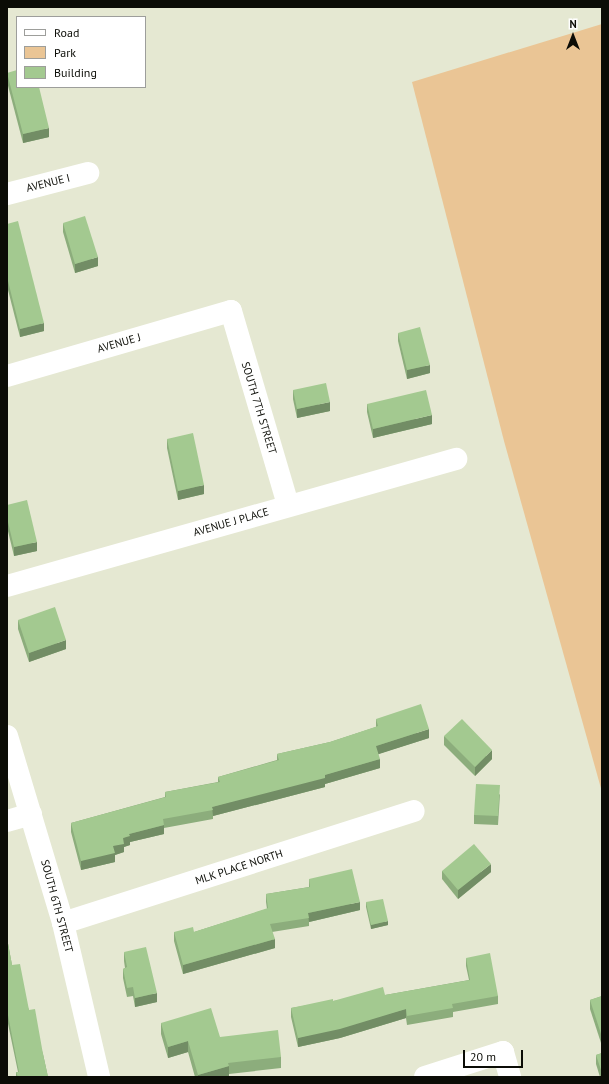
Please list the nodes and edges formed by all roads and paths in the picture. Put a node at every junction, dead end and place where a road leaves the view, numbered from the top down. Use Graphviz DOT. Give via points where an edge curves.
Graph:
graph roads {
  1 [pos="88,173"];
  2 [pos="7,194"];
  3 [pos="230,311"];
  4 [pos="7,376"];
  5 [pos="456,459"];
  6 [pos="288,505"];
  7 [pos="7,586"];
  8 [pos="7,736"];
  9 [pos="414,811"];
  10 [pos="31,814"];
  11 [pos="7,821"];
  12 [pos="63,923"];
  13 [pos="99,1077"];
  14 [pos="425,1077"];
  15 [pos="510,1077"];
  1 -- 2 [label="street, AVENUE I"];
  3 -- 4 [label="street, AVENUE J"];
  3 -- 6 [label="street, SOUTH 7TH STREET"];
  5 -- 6 [label="street, AVENUE J PLACE"];
  6 -- 7 [label="street, AVENUE J PLACE"];
  8 -- 10 [label="street, SOUTH 6TH STREET"];
  9 -- 12 [label="street, MLK PLACE NORTH"];
  10 -- 11 [label="street"];
  10 -- 12 [label="street, SOUTH 6TH STREET"];
  12 -- 13 [label="street, SOUTH 6TH STREET"];
  14 -- 15 [label="street" via="503,1052"];
}
